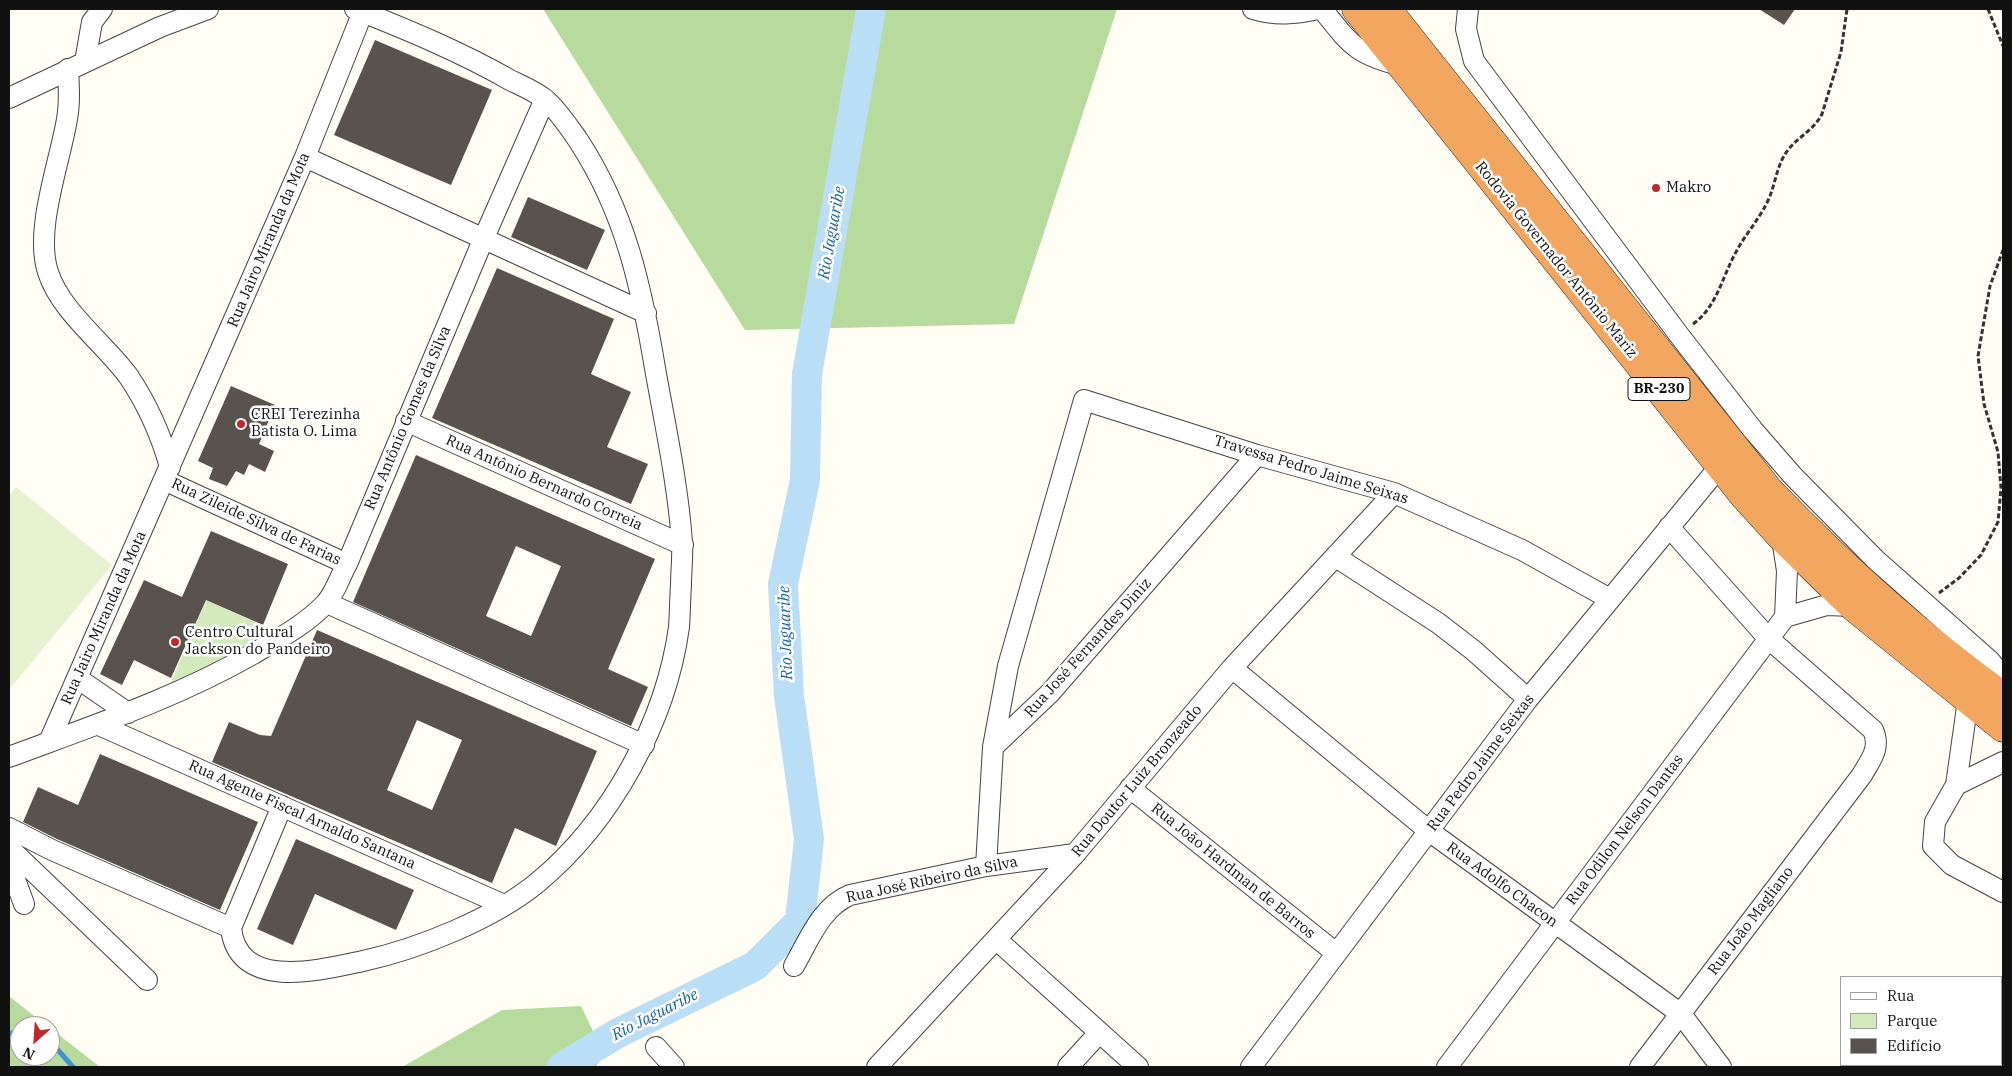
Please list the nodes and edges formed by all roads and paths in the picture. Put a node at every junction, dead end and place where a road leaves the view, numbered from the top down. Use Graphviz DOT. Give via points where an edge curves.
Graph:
graph roads {
  1 [pos="102,9"];
  2 [pos="208,9"];
  3 [pos="1253,9"];
  4 [pos="1320,9"];
  5 [pos="1356,9"];
  6 [pos="1387,9"];
  7 [pos="1468,9"];
  8 [pos="1847,9"];
  9 [pos="1988,9"];
  10 [pos="361,10"];
  11 [pos="2003,46"];
  12 [pos="76,65"];
  13 [pos="1402,66"];
  14 [pos="9,98"];
  15 [pos="545,99"];
  16 [pos="305,157"];
  17 [pos="483,240"];
  18 [pos="2003,250"];
  19 [pos="646,313"];
  20 [pos="1679,335"];
  21 [pos="406,421"];
  22 [pos="1257,455"];
  23 [pos="1720,466"];
  24 [pos="167,473"];
  25 [pos="1394,492"];
  26 [pos="1998,522"];
  27 [pos="2003,525"];
  28 [pos="1669,527"];
  29 [pos="1782,538"];
  30 [pos="683,544"];
  31 [pos="1336,557"];
  32 [pos="347,564"];
  33 [pos="1610,598"];
  34 [pos="1925,602"];
  35 [pos="326,603"];
  36 [pos="1852,606"];
  37 [pos="1785,617"];
  38 [pos="1768,638"];
  39 [pos="1232,668"];
  40 [pos="2003,677"];
  41 [pos="77,678"];
  42 [pos="2003,696"];
  43 [pos="1528,699"];
  44 [pos="1968,700"];
  45 [pos="128,713"];
  46 [pos="99,725"];
  47 [pos="2003,728"];
  48 [pos="49,742"];
  49 [pos="644,745"];
  50 [pos="993,747"];
  51 [pos="9,757"];
  52 [pos="2003,762"];
  53 [pos="1956,785"];
  54 [pos="1130,788"];
  55 [pos="282,806"];
  56 [pos="9,828"];
  57 [pos="1429,831"];
  58 [pos="9,848"];
  59 [pos="1075,854"];
  60 [pos="9,862"];
  61 [pos="986,866"];
  62 [pos="2003,892"];
  63 [pos="24,904"];
  64 [pos="504,905"];
  65 [pos="1555,924"];
  66 [pos="231,928"];
  67 [pos="997,940"];
  68 [pos="1336,953"];
  69 [pos="794,966"];
  70 [pos="146,980"];
  71 [pos="1681,1014"];
  72 [pos="1099,1033"];
  73 [pos="656,1047"];
  74 [pos="674,1067"];
  75 [pos="878,1067"];
  76 [pos="1068,1067"];
  77 [pos="1138,1067"];
  78 [pos="1251,1067"];
  79 [pos="1447,1067"];
  80 [pos="1640,1067"];
  81 [pos="1721,1067"];
  1 -- 12 [label="street" via="92,22"];
  2 -- 12 [label="street"];
  3 -- 4 [label="street" via="1271,14"];
  4 -- 13 [label="street" via="1358,50 1374,59"];
  5 -- 13 [label="highway, Rodovia Governador Antônio Mariz / BR-230"];
  6 -- 42 [label="highway, Rodovia Governador Antônio Mariz / BR-230" via="1769,490 1828,552 1896,613"];
  7 -- 20 [label="street" via="1466,30 1474,61"];
  8 -- 20 [label="path" via="1841,52 1818,123 1784,155 1769,198 1736,253 1715,300 1700,319"];
  9 -- 11 [label="path"];
  10 -- 15 [label="street" via="474,60"];
  10 -- 16 [label="street, Rua Jairo Miranda da Mota"];
  12 -- 14 [label="street"];
  12 -- 24 [label="street" via="44,232 48,272 70,308 128,377 156,427"];
  13 -- 23 [label="highway, Rodovia Governador Antônio Mariz / BR-230"];
  15 -- 17 [label="street, Rua Antônio Gomes da Silva"];
  15 -- 19 [label="street" via="588,156 615,206"];
  16 -- 17 [label="street"];
  16 -- 24 [label="street, Rua Jairo Miranda da Mota"];
  17 -- 19 [label="street"];
  17 -- 21 [label="street, Rua Antônio Gomes da Silva"];
  18 -- 26 [label="path" via="1990,286 1978,356 1984,404 1998,452 2001,488"];
  19 -- 30 [label="street"];
  20 -- 34 [label="street" via="1793,476 1876,560"];
  21 -- 30 [label="street, Rua Antônio Bernardo Correia"];
  21 -- 32 [label="street, Rua Antônio Gomes da Silva"];
  22 -- 25 [label="street, Travessa Pedro Jaime Seixas"];
  22 -- 50 [label="street, Rua José Fernandes Diniz" via="1050,693"];
  22 -- 50 [label="street, Travessa Pedro Jaime Seixas" via="1084,400 1008,666"];
  23 -- 28 [label="street, Rua Pedro Jaime Seixas"];
  23 -- 29 [label="highway, Rodovia Governador Antônio Mariz / BR-230"];
  24 -- 32 [label="street, Rua Zileide Silva de Farias"];
  24 -- 41 [label="street, Rua Jairo Miranda da Mota"];
  25 -- 31 [label="street, Rua Doutor Luiz Bronzeado"];
  25 -- 33 [label="street, Travessa Pedro Jaime Seixas" via="1505,542"];
  26 -- 27 [label="path"];
  26 -- 34 [label="path" via="1981,555 1959,578"];
  28 -- 33 [label="street, Rua Pedro Jaime Seixas"];
  28 -- 38 [label="street, Rua João Magliano"];
  29 -- 36 [label="highway, Rodovia Governador Antônio Mariz / BR-230"];
  29 -- 37 [label="street" via="1787,571"];
  30 -- 49 [label="street" via="678,628 662,697"];
  31 -- 39 [label="street, Rua Doutor Luiz Bronzeado"];
  31 -- 43 [label="street" via="1445,628"];
  32 -- 35 [label="street, Rua Antônio Gomes da Silva"];
  33 -- 43 [label="street, Rua Pedro Jaime Seixas"];
  34 -- 40 [label="street" via="1990,661"];
  35 -- 45 [label="street, Rua Antônio Gomes da Silva" via="298,626 233,665"];
  35 -- 49 [label="street"];
  36 -- 37 [label="street" via="1827,605"];
  36 -- 44 [label="highway, Rodovia Governador Antônio Mariz / BR-230"];
  37 -- 38 [label="street, Rua Odilon Nelson Dantas"];
  38 -- 65 [label="street, Rua Odilon Nelson Dantas"];
  38 -- 71 [label="street, Rua João Magliano" via="1873,730 1878,740 1876,751"];
  39 -- 54 [label="street, Rua Doutor Luiz Bronzeado"];
  39 -- 57 [label="street, Rua Adolfo Chacon"];
  41 -- 45 [label="street"];
  41 -- 48 [label="street, Rua Jairo Miranda da Mota"];
  43 -- 57 [label="street, Rua Pedro Jaime Seixas"];
  44 -- 47 [label="highway, Rodovia Governador Antônio Mariz / BR-230"];
  44 -- 53 [label="street"];
  45 -- 46 [label="street, Rua Antônio Gomes da Silva"];
  46 -- 48 [label="street, Rua Antônio Gomes da Silva"];
  46 -- 55 [label="street, Rua Agente Fiscal Arnaldo Santana"];
  48 -- 51 [label="street, Rua Antônio Gomes da Silva"];
  49 -- 64 [label="street" via="611,801 574,846 537,883"];
  50 -- 61 [label="street"];
  52 -- 53 [label="street"];
  53 -- 62 [label="street" via="1936,822 1933,846 1952,865"];
  54 -- 59 [label="street, Rua Doutor Luiz Bronzeado"];
  54 -- 68 [label="street, Rua João Hardman de Barros"];
  55 -- 64 [label="street, Rua Agente Fiscal Arnaldo Santana"];
  55 -- 66 [label="street"];
  56 -- 66 [label="street"];
  57 -- 65 [label="street, Rua Adolfo Chacon"];
  57 -- 68 [label="street, Rua Pedro Jaime Seixas"];
  58 -- 70 [label="street"];
  59 -- 61 [label="street, Rua José Ribeiro da Silva"];
  59 -- 67 [label="street, Rua Doutor Luiz Bronzeado"];
  60 -- 63 [label="street"];
  61 -- 69 [label="street, Rua José Ribeiro da Silva" via="839,900 826,911"];
  64 -- 66 [label="street" via="422,944 384,956 299,972 277,972 255,966 244,957"];
  65 -- 71 [label="street, Rua Adolfo Chacon"];
  65 -- 79 [label="street, Rua Odilon Nelson Dantas"];
  67 -- 72 [label="street"];
  67 -- 75 [label="street, Rua Doutor Luiz Bronzeado"];
  68 -- 78 [label="street, Rua Pedro Jaime Seixas"];
  71 -- 80 [label="street, Rua João Magliano"];
  71 -- 81 [label="street, Rua Adolfo Chacon"];
  72 -- 76 [label="street"];
  72 -- 77 [label="street"];
  73 -- 74 [label="street"];
}
